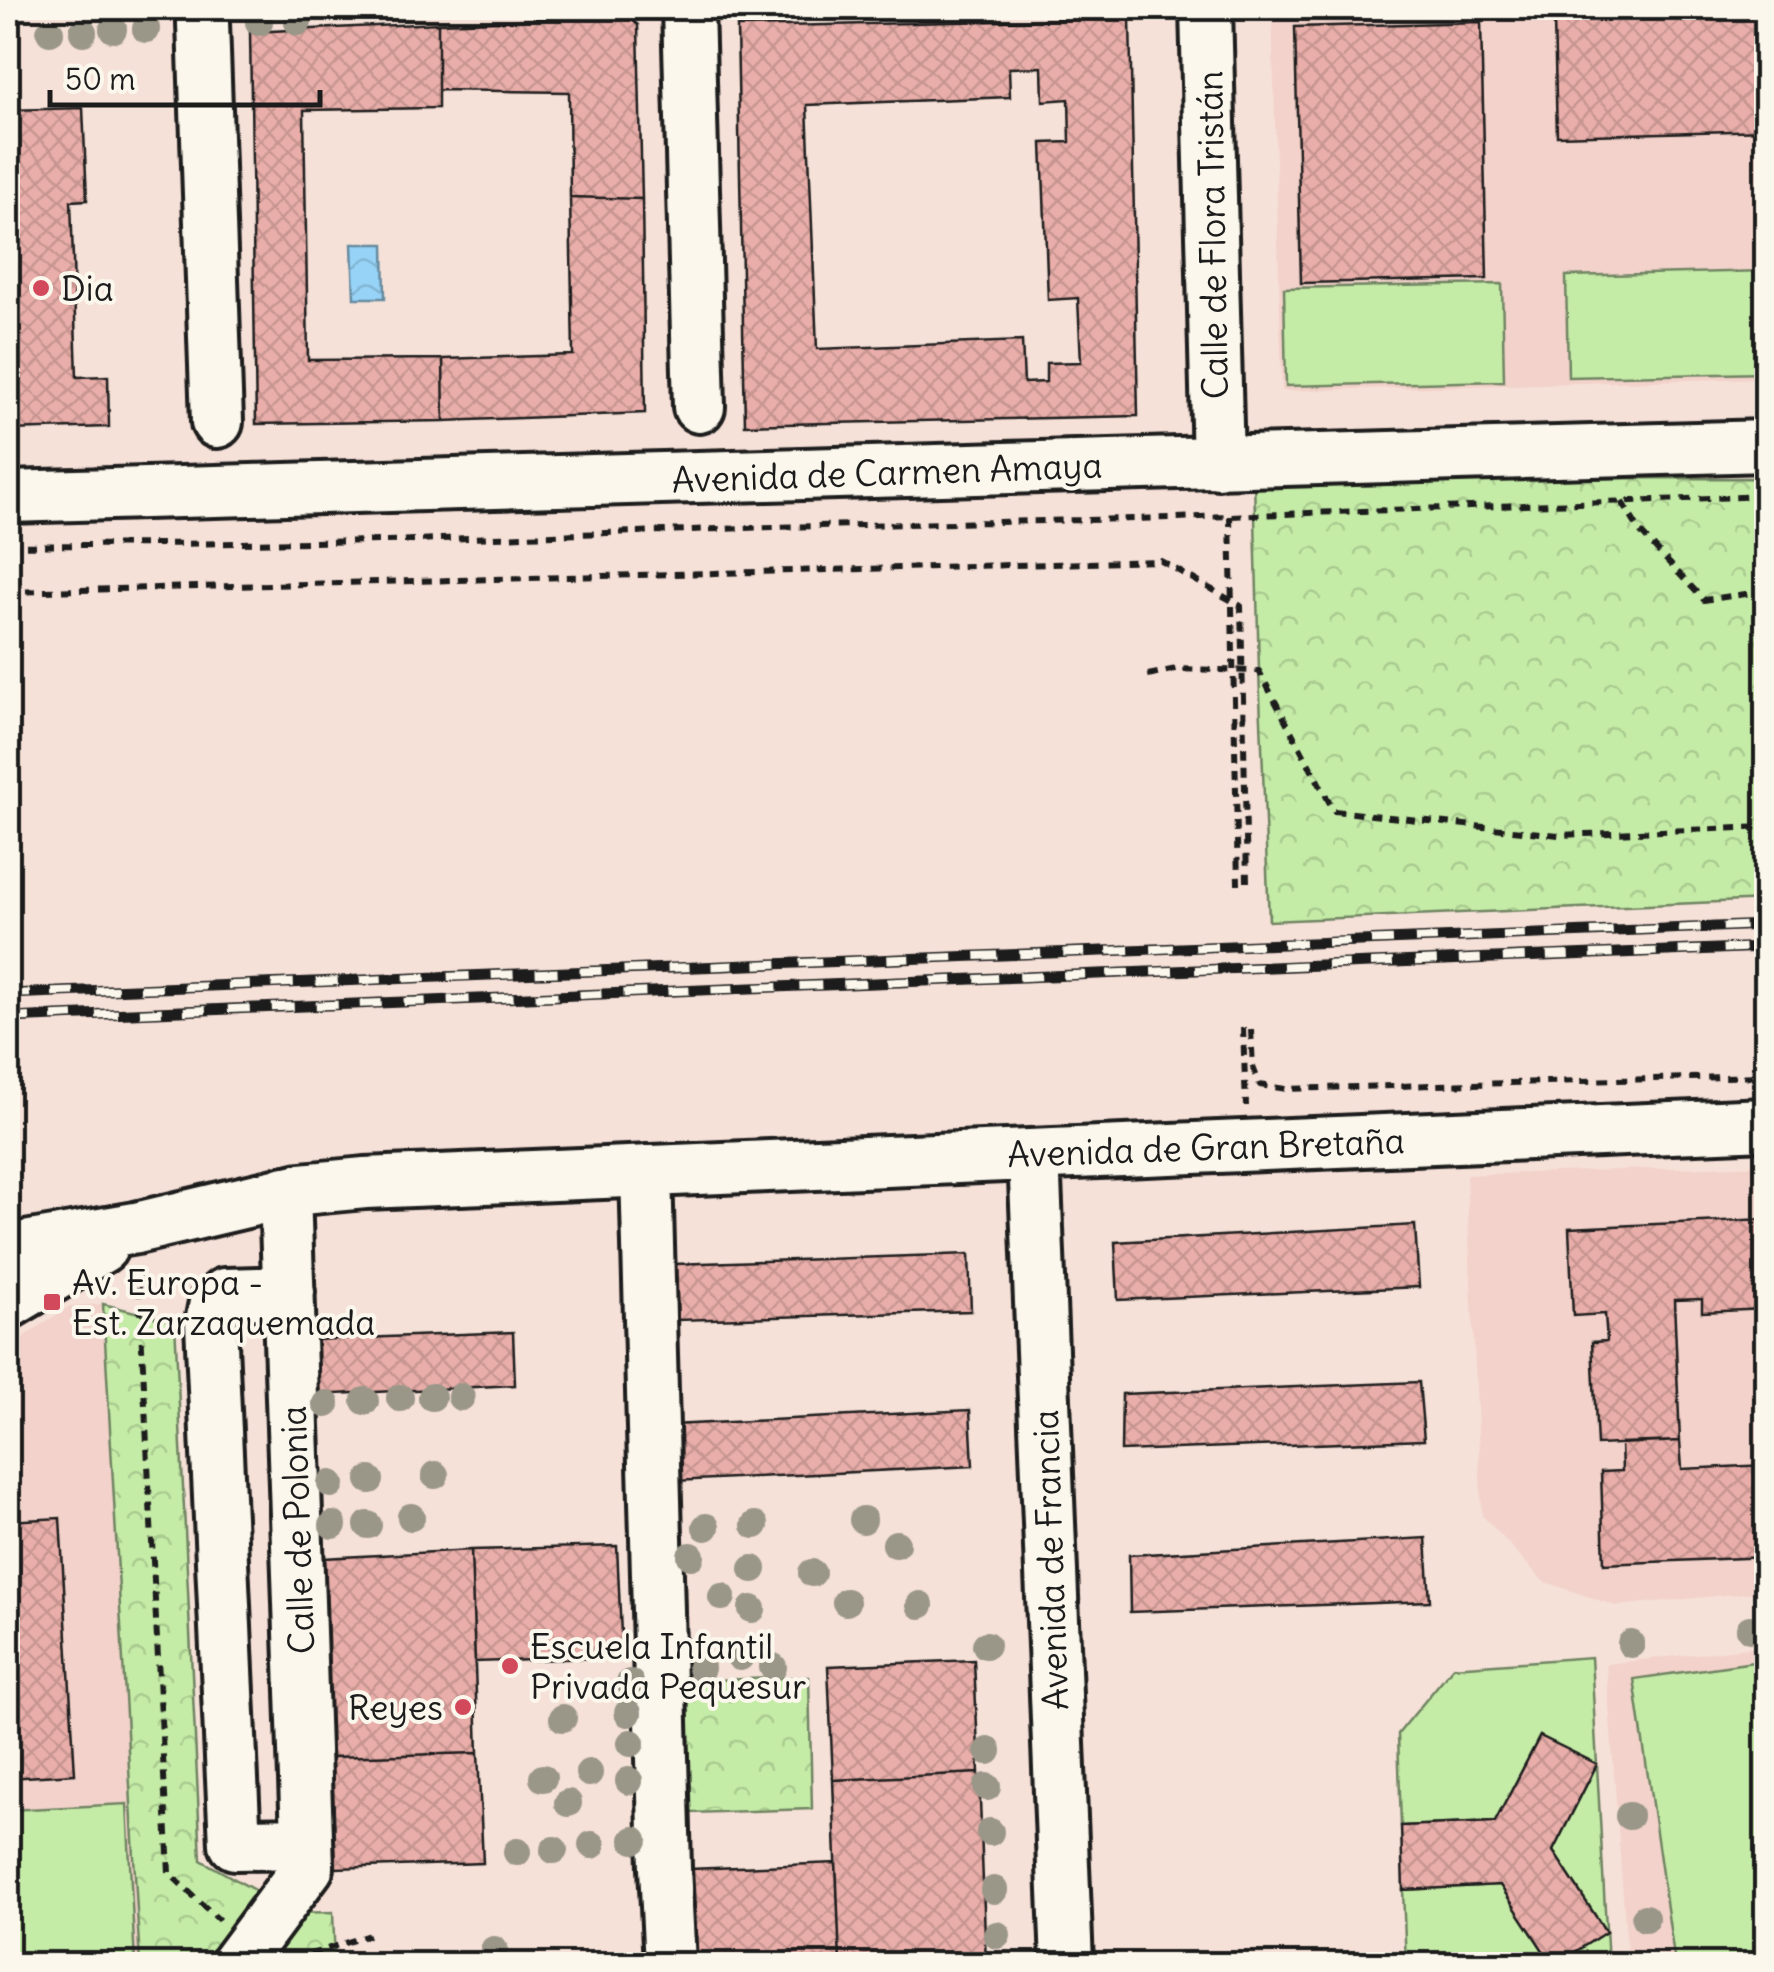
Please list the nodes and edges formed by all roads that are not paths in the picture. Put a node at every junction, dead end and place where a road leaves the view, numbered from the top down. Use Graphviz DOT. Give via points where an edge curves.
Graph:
graph roads {
  1 [pos="688,8"];
  2 [pos="1206,8"];
  3 [pos="202,23"];
  4 [pos="699,406"];
  5 [pos="217,422"];
  6 [pos="1766,446"];
  7 [pos="1218,463"];
  8 [pos="8,496"];
  9 [pos="1766,1124"];
  10 [pos="1034,1155"];
  11 [pos="646,1171"];
  12 [pos="285,1192"];
  13 [pos="136,1228"];
  14 [pos="8,1250"];
  15 [pos="288,1292"];
  16 [pos="8,1303"];
  17 [pos="308,1855"];
  18 [pos="267,1959"];
  19 [pos="670,1964"];
  20 [pos="1067,1964"];
  1 -- 4 [label="street"];
  2 -- 7 [label="street, Calle de Flora Tristán"];
  3 -- 5 [label="street"];
  6 -- 7 [label="street, Avenida de Carmen Amaya"];
  7 -- 8 [label="street, Avenida de Carmen Amaya"];
  9 -- 10 [label="street, Avenida de Gran Bretaña"];
  10 -- 11 [label="street, Avenida de Gran Bretaña"];
  10 -- 20 [label="street, Avenida de Francia"];
  11 -- 12 [label="street, Avenida de Gran Bretaña"];
  11 -- 19 [label="street"];
  12 -- 13 [label="street, Avenida de Gran Bretaña"];
  12 -- 15 [label="street, Calle de Polonia"];
  13 -- 14 [label="street, Avenida de Gran Bretaña"];
  13 -- 16 [label="street"];
  15 -- 17 [label="street, Calle de Polonia"];
  15 -- 17 [label="street" via="225,1294 215,1303 211,1323 235,1844"];
  17 -- 18 [label="street"];
}
